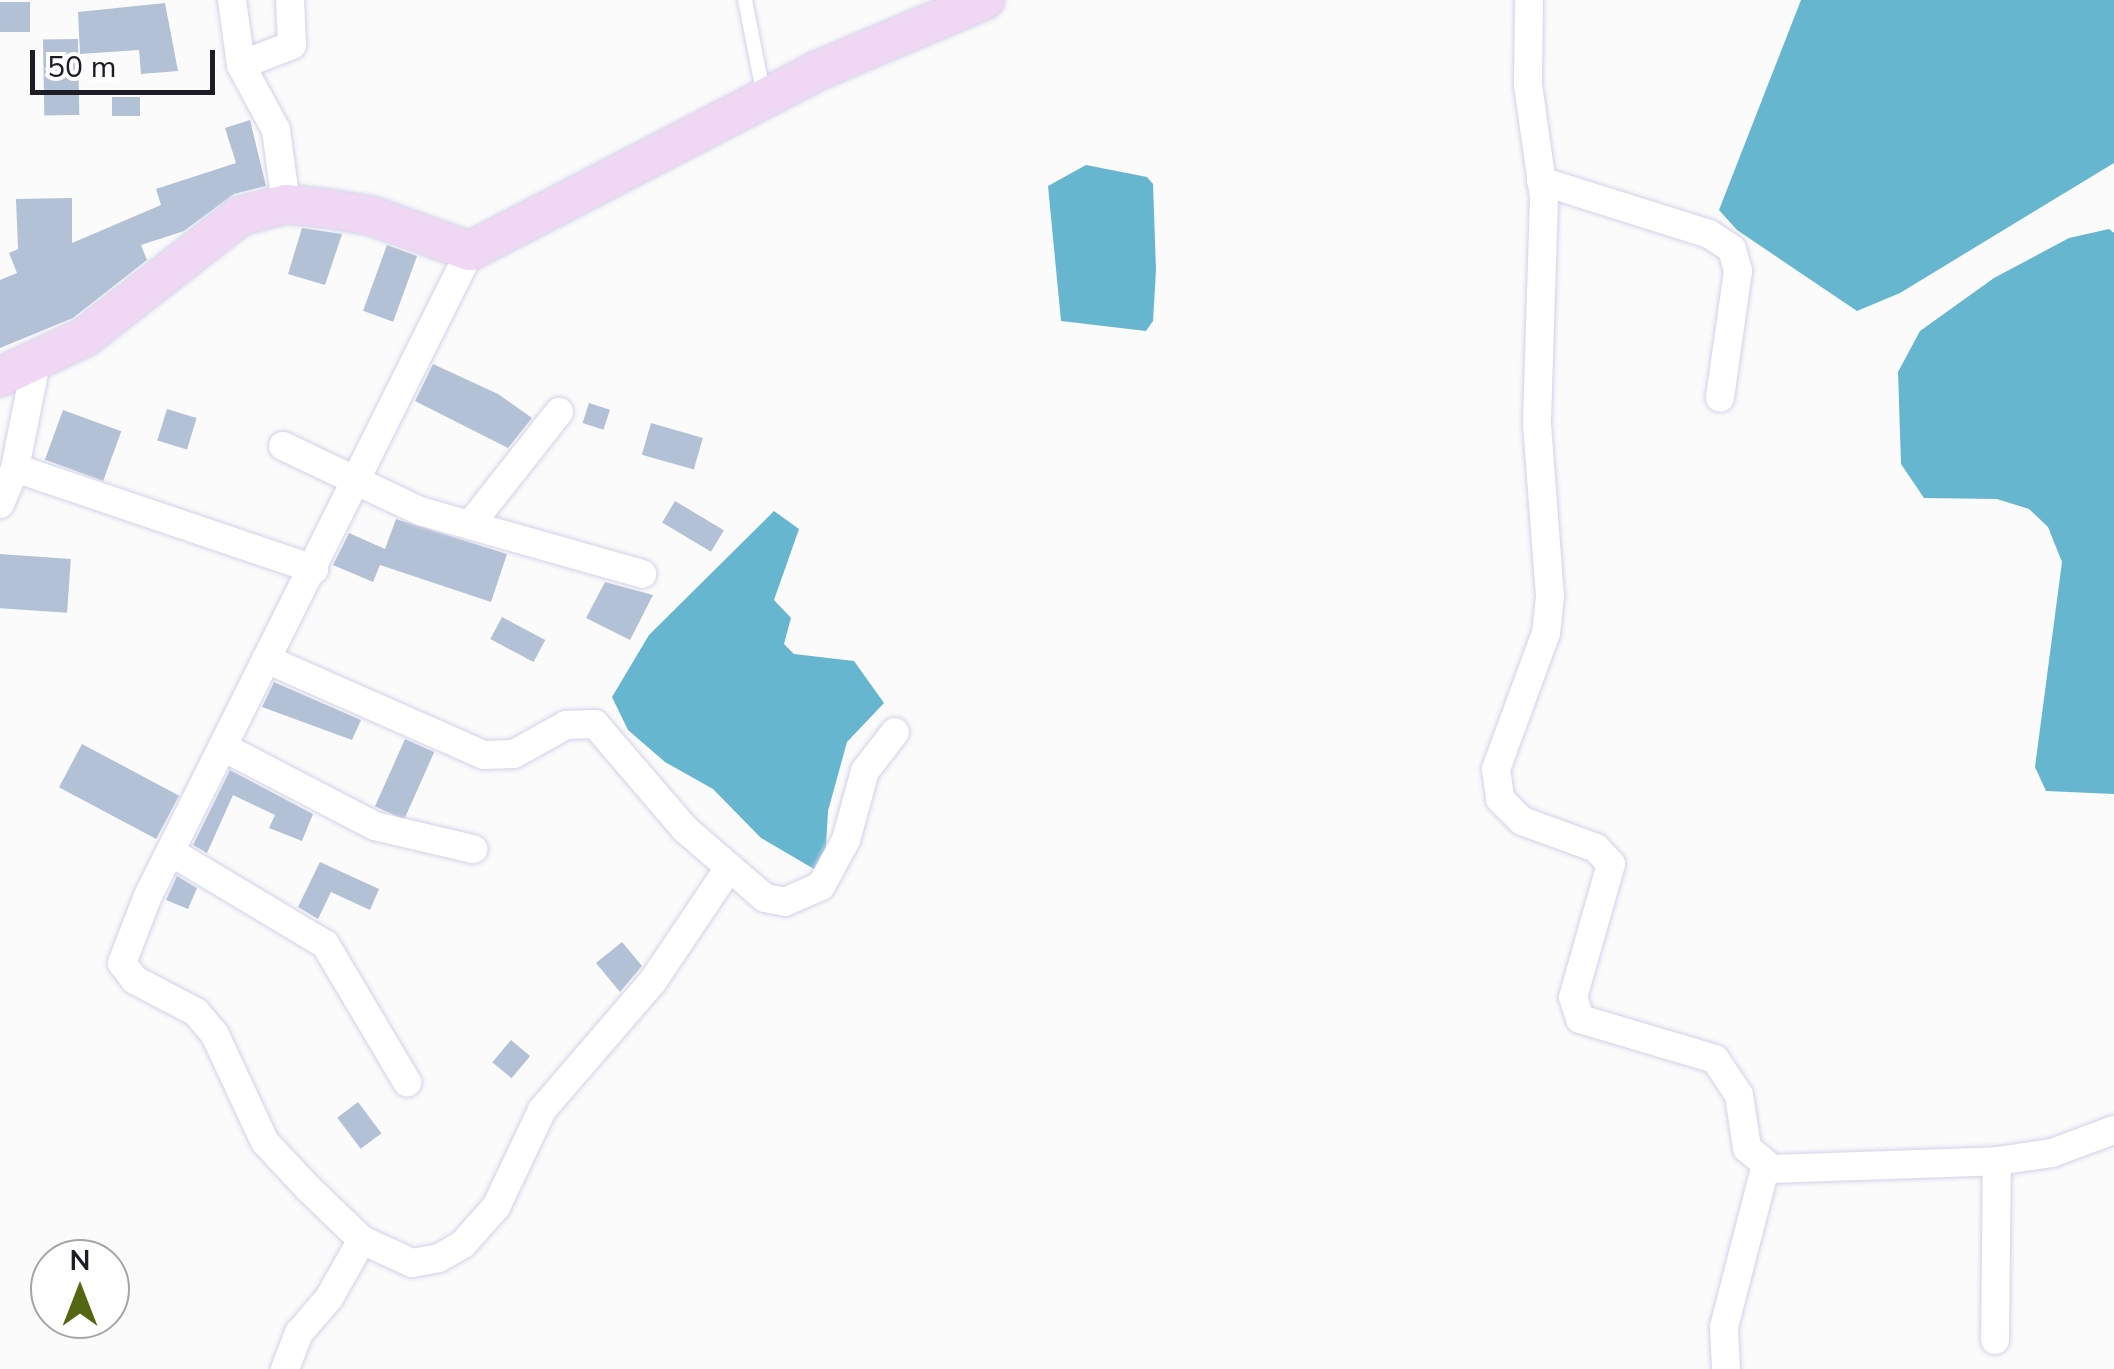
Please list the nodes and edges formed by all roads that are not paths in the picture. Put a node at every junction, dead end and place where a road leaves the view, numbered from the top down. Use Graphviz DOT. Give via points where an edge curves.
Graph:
graph roads {
  1 [pos="232,0"];
  2 [pos="290,0"];
  3 [pos="744,0"];
  4 [pos="985,0"];
  5 [pos="1529,0"];
  6 [pos="241,65"];
  7 [pos="765,100"];
  8 [pos="1541,180"];
  9 [pos="286,204"];
  10 [pos="470,251"];
  11 [pos="36,363"];
  12 [pos="0,378"];
  13 [pos="1720,398"];
  14 [pos="559,412"];
  15 [pos="282,446"];
  16 [pos="15,468"];
  17 [pos="355,484"];
  18 [pos="0,504"];
  19 [pos="470,525"];
  20 [pos="314,569"];
  21 [pos="642,574"];
  22 [pos="266,659"];
  23 [pos="896,732"];
  24 [pos="226,748"];
  25 [pos="473,849"];
  26 [pos="171,852"];
  27 [pos="730,868"];
  28 [pos="407,1082"];
  29 [pos="2114,1130"];
  30 [pos="1997,1161"];
  31 [pos="1766,1165"];
  32 [pos="362,1240"];
  33 [pos="1995,1340"];
  34 [pos="284,1369"];
  35 [pos="1726,1369"];
  1 -- 6 [label="street"];
  2 -- 6 [label="street" via="292,45"];
  3 -- 7 [label="lane"];
  4 -- 7 [label="street"];
  5 -- 8 [label="street" via="1528,85"];
  6 -- 9 [label="street" via="276,130"];
  7 -- 10 [label="street"];
  8 -- 13 [label="street" via="1709,234 1732,249 1738,272"];
  8 -- 31 [label="street" via="1545,315 1538,424 1550,596 1546,634 1496,770 1500,799 1522,822 1596,848 1610,864 1574,997 1580,1019 1715,1059 1739,1095 1748,1148"];
  9 -- 10 [label="street" via="372,216"];
  9 -- 11 [label="street" via="240,216 147,295"];
  10 -- 17 [label="street"];
  11 -- 12 [label="street"];
  11 -- 16 [label="street"];
  14 -- 19 [label="street"];
  15 -- 17 [label="street"];
  16 -- 18 [label="street"];
  16 -- 20 [label="street"];
  17 -- 19 [label="street"];
  17 -- 20 [label="street"];
  19 -- 21 [label="street"];
  20 -- 22 [label="street"];
  22 -- 24 [label="street"];
  22 -- 27 [label="street" via="484,755 514,754 566,725 595,724 686,830"];
  23 -- 27 [label="street" via="865,771 846,840 821,886 784,902 765,898"];
  24 -- 25 [label="street" via="375,826"];
  24 -- 26 [label="street"];
  26 -- 28 [label="street" via="325,944"];
  26 -- 32 [label="street" via="122,963 135,980 196,1012 216,1035 265,1142"];
  27 -- 32 [label="street" via="653,981 542,1110 496,1207 463,1244 412,1263"];
  29 -- 30 [label="street" via="2052,1153"];
  30 -- 31 [label="street"];
  30 -- 33 [label="street"];
  31 -- 35 [label="street" via="1724,1327"];
  32 -- 34 [label="street" via="329,1298 299,1333"];
}
